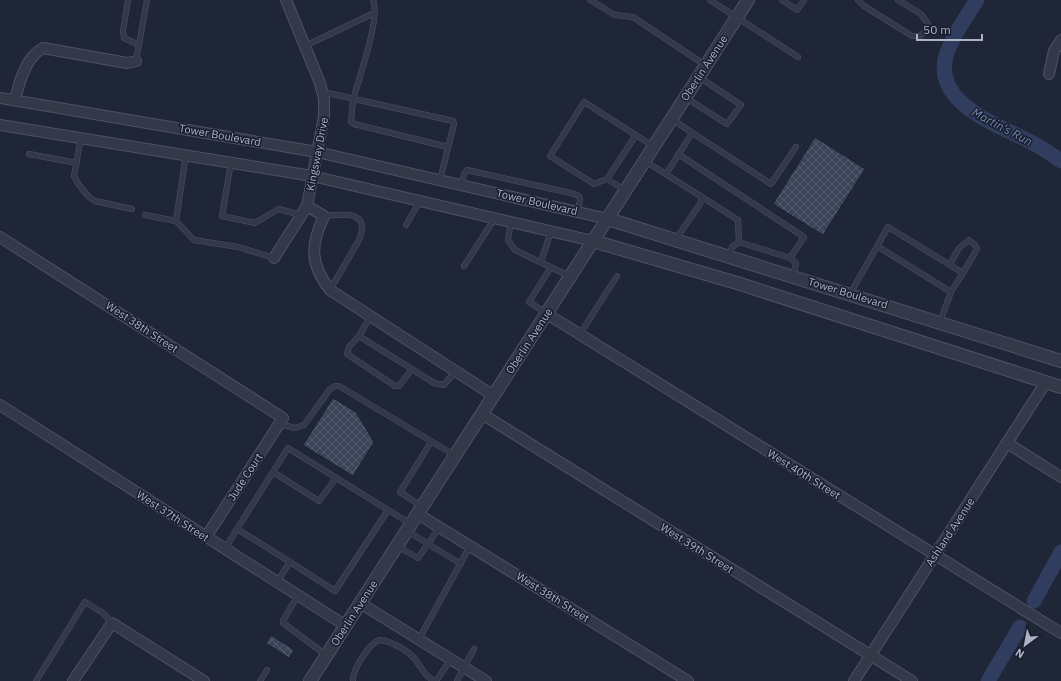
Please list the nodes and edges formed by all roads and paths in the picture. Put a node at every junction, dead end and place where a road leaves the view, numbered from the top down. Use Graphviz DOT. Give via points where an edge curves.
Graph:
graph roads {
  1 [pos="128,0"];
  2 [pos="147,0"];
  3 [pos="286,0"];
  4 [pos="373,0"];
  5 [pos="590,0"];
  6 [pos="710,0"];
  7 [pos="748,0"];
  8 [pos="782,0"];
  9 [pos="804,0"];
  10 [pos="858,0"];
  11 [pos="898,0"];
  12 [pos="374,13"];
  13 [pos="737,18"];
  14 [pos="1061,40"];
  15 [pos="139,45"];
  16 [pos="305,46"];
  17 [pos="798,57"];
  18 [pos="136,60"];
  19 [pos="706,66"];
  20 [pos="1049,74"];
  21 [pos="699,77"];
  22 [pos="323,92"];
  23 [pos="0,98"];
  24 [pos="686,98"];
  25 [pos="354,99"];
  26 [pos="15,100"];
  27 [pos="672,119"];
  28 [pos="0,125"];
  29 [pos="691,132"];
  30 [pos="636,135"];
  31 [pos="81,137"];
  32 [pos="448,147"];
  33 [pos="654,147"];
  34 [pos="796,147"];
  35 [pos="318,152"];
  36 [pos="29,154"];
  37 [pos="186,154"];
  38 [pos="678,154"];
  39 [pos="645,161"];
  40 [pos="76,162"];
  41 [pos="231,162"];
  42 [pos="666,174"];
  43 [pos="312,176"];
  44 [pos="607,179"];
  45 [pos="440,180"];
  46 [pos="461,185"];
  47 [pos="626,190"];
  48 [pos="702,197"];
  49 [pos="420,201"];
  50 [pos="307,206"];
  51 [pos="132,209"];
  52 [pos="578,212"];
  53 [pos="145,215"];
  54 [pos="301,215"];
  55 [pos="324,216"];
  56 [pos="495,218"];
  57 [pos="608,218"];
  58 [pos="176,221"];
  59 [pos="511,222"];
  60 [pos="406,225"];
  61 [pos="551,231"];
  62 [pos="0,237"];
  63 [pos="676,239"];
  64 [pos="593,241"];
  65 [pos="739,242"];
  66 [pos="877,246"];
  67 [pos="729,256"];
  68 [pos="274,258"];
  69 [pos="790,258"];
  70 [pos="540,262"];
  71 [pos="950,264"];
  72 [pos="464,266"];
  73 [pos="551,267"];
  74 [pos="963,273"];
  75 [pos="617,276"];
  76 [pos="793,276"];
  77 [pos="570,277"];
  78 [pos="330,290"];
  79 [pos="951,292"];
  80 [pos="850,294"];
  81 [pos="547,314"];
  82 [pos="370,317"];
  83 [pos="940,322"];
  84 [pos="580,334"];
  85 [pos="359,336"];
  86 [pos="1061,360"];
  87 [pos="412,369"];
  88 [pos="455,372"];
  89 [pos="1046,382"];
  90 [pos="1061,386"];
  91 [pos="494,396"];
  92 [pos="0,405"];
  93 [pos="482,414"];
  94 [pos="281,421"];
  95 [pos="431,442"];
  96 [pos="1007,443"];
  97 [pos="455,456"];
  98 [pos="273,472"];
  99 [pos="1061,477"];
  100 [pos="336,478"];
  101 [pos="388,510"];
  102 [pos="420,510"];
  103 [pos="409,527"];
  104 [pos="440,527"];
  105 [pos="237,529"];
  106 [pos="206,537"];
  107 [pos="429,544"];
  108 [pos="397,546"];
  109 [pos="470,546"];
  110 [pos="225,549"];
  111 [pos="935,555"];
  112 [pos="290,562"];
  113 [pos="461,564"];
  114 [pos="277,582"];
  115 [pos="298,595"];
  116 [pos="360,603"];
  117 [pos="112,624"];
  118 [pos="346,626"];
  119 [pos="1061,633"];
  120 [pos="419,640"];
  121 [pos="474,649"];
  122 [pos="327,655"];
  123 [pos="870,655"];
  124 [pos="451,659"];
  125 [pos="465,668"];
  126 [pos="267,670"];
  127 [pos="36,681"];
  128 [pos="73,681"];
  129 [pos="204,681"];
  130 [pos="260,681"];
  131 [pos="310,681"];
  132 [pos="353,681"];
  133 [pos="435,681"];
  134 [pos="457,681"];
  135 [pos="486,681"];
  136 [pos="688,681"];
  137 [pos="854,681"];
  138 [pos="912,681"];
  1 -- 15 [label="lane" via="124,38"];
  2 -- 15 [label="lane"];
  3 -- 16 [label="street, Kingsway Drive"];
  4 -- 12 [label="lane"];
  5 -- 19 [label="lane" via="615,15 633,17"];
  6 -- 13 [label="lane"];
  7 -- 13 [label="street, Oberlin Avenue"];
  8 -- 9 [label="lane" via="797,10"];
  10 -- 11 [label="lane" via="912,36 920,36 927,30 928,24 921,14"];
  12 -- 16 [label="lane"];
  12 -- 25 [label="lane" via="374,24"];
  13 -- 17 [label="lane"];
  13 -- 19 [label="street, Oberlin Avenue"];
  14 -- 20 [label="street" via="1054,51"];
  15 -- 18 [label="lane"];
  16 -- 22 [label="street, Kingsway Drive"];
  18 -- 26 [label="street" via="127,64 43,48 38,50 22,75"];
  19 -- 21 [label="street, Oberlin Avenue"];
  21 -- 24 [label="street, Oberlin Avenue"];
  21 -- 24 [label="lane" via="741,105 727,124"];
  22 -- 25 [label="lane"];
  22 -- 35 [label="street, Kingsway Drive" via="324,116"];
  23 -- 26 [label="street, Tower Boulevard"];
  24 -- 27 [label="street, Oberlin Avenue"];
  25 -- 32 [label="lane" via="351,122 354,124"];
  25 -- 32 [label="lane" via="453,121"];
  26 -- 35 [label="street, Tower Boulevard"];
  27 -- 29 [label="lane"];
  27 -- 33 [label="street, Oberlin Avenue"];
  28 -- 31 [label="street"];
  29 -- 34 [label="lane" via="772,184"];
  29 -- 38 [label="lane"];
  30 -- 33 [label="lane"];
  30 -- 44 [label="lane"];
  30 -- 44 [label="lane" via="584,102 550,156 594,184"];
  31 -- 37 [label="street"];
  31 -- 40 [label="lane"];
  32 -- 45 [label="lane"];
  33 -- 39 [label="street, Oberlin Avenue"];
  35 -- 43 [label="street, Kingsway Drive"];
  35 -- 45 [label="street, Tower Boulevard"];
  36 -- 40 [label="lane"];
  37 -- 41 [label="street"];
  37 -- 58 [label="lane"];
  38 -- 42 [label="lane"];
  38 -- 69 [label="lane" via="804,237"];
  39 -- 42 [label="lane"];
  39 -- 47 [label="street, Oberlin Avenue"];
  40 -- 51 [label="lane" via="74,176 88,197 95,201"];
  41 -- 43 [label="street"];
  41 -- 54 [label="lane" via="222,216 255,223 279,209"];
  42 -- 48 [label="lane"];
  43 -- 49 [label="street"];
  43 -- 50 [label="street, Kingsway Drive"];
  44 -- 47 [label="lane"];
  45 -- 46 [label="street, Tower Boulevard"];
  46 -- 52 [label="street, Tower Boulevard"];
  46 -- 52 [label="lane" via="467,170 571,193 579,196"];
  47 -- 57 [label="street, Oberlin Avenue"];
  48 -- 63 [label="lane"];
  48 -- 65 [label="lane" via="738,220"];
  49 -- 56 [label="street"];
  49 -- 60 [label="lane"];
  50 -- 54 [label="street, Kingsway Drive"];
  50 -- 55 [label="street"];
  52 -- 57 [label="street, Tower Boulevard"];
  53 -- 58 [label="lane"];
  54 -- 68 [label="street, Kingsway Drive"];
  55 -- 78 [label="street" via="314,239 314,262"];
  55 -- 78 [label="lane" via="351,214 362,224 363,231"];
  56 -- 59 [label="street"];
  56 -- 72 [label="lane"];
  57 -- 63 [label="street, Tower Boulevard"];
  57 -- 64 [label="street, Oberlin Avenue"];
  58 -- 68 [label="lane" via="194,240 238,247"];
  59 -- 61 [label="street"];
  59 -- 70 [label="lane" via="508,240 515,250"];
  61 -- 64 [label="street"];
  61 -- 70 [label="lane"];
  62 -- 94 [label="street, West 38th Street"];
  63 -- 67 [label="street, Tower Boulevard"];
  64 -- 77 [label="street, Oberlin Avenue"];
  64 -- 89 [label="street" via="730,281"];
  65 -- 67 [label="lane" via="732,247"];
  65 -- 69 [label="lane"];
  66 -- 71 [label="lane" via="888,227"];
  66 -- 79 [label="lane"];
  66 -- 80 [label="lane"];
  67 -- 76 [label="street, Tower Boulevard"];
  69 -- 76 [label="lane" via="796,263"];
  70 -- 73 [label="lane"];
  71 -- 74 [label="lane"];
  71 -- 74 [label="lane" via="964,242 969,240 975,244 977,249"];
  73 -- 77 [label="lane"];
  73 -- 81 [label="lane" via="529,302"];
  74 -- 79 [label="lane"];
  75 -- 84 [label="lane"];
  76 -- 80 [label="street, Tower Boulevard"];
  77 -- 81 [label="street, Oberlin Avenue"];
  78 -- 82 [label="street"];
  79 -- 83 [label="lane"];
  80 -- 83 [label="street, Tower Boulevard"];
  81 -- 84 [label="street, West 40th Street"];
  81 -- 91 [label="street, Oberlin Avenue"];
  82 -- 85 [label="lane"];
  82 -- 88 [label="street"];
  83 -- 86 [label="street, Tower Boulevard"];
  84 -- 111 [label="street, West 40th Street"];
  85 -- 87 [label="lane"];
  85 -- 87 [label="lane" via="349,347 347,354 395,386 402,384"];
  87 -- 88 [label="lane" via="440,385 447,383"];
  88 -- 91 [label="street"];
  89 -- 90 [label="street"];
  89 -- 96 [label="street, Ashland Avenue"];
  91 -- 93 [label="street, Oberlin Avenue"];
  92 -- 106 [label="street, West 37th Street"];
  93 -- 97 [label="street, Oberlin Avenue"];
  93 -- 123 [label="street, West 39th Street"];
  94 -- 95 [label="lane" via="295,428 304,425 330,389 339,386"];
  94 -- 106 [label="street, Jude Court"];
  95 -- 97 [label="lane"];
  95 -- 102 [label="lane" via="400,492"];
  96 -- 99 [label="street"];
  96 -- 111 [label="street, Ashland Avenue"];
  97 -- 102 [label="street, Oberlin Avenue"];
  98 -- 100 [label="lane" via="320,501"];
  98 -- 100 [label="lane" via="288,448"];
  98 -- 105 [label="lane"];
  100 -- 101 [label="lane"];
  101 -- 103 [label="lane"];
  101 -- 112 [label="lane" via="335,590"];
  102 -- 103 [label="street, Oberlin Avenue"];
  102 -- 104 [label="street, West 38th Street"];
  103 -- 107 [label="lane"];
  103 -- 108 [label="street, Oberlin Avenue"];
  104 -- 107 [label="lane"];
  104 -- 109 [label="street, West 38th Street"];
  105 -- 110 [label="lane"];
  105 -- 112 [label="lane"];
  106 -- 110 [label="street, West 37th Street"];
  107 -- 108 [label="lane" via="418,558"];
  107 -- 113 [label="lane"];
  108 -- 116 [label="street, Oberlin Avenue"];
  109 -- 113 [label="lane"];
  109 -- 136 [label="street, West 38th Street"];
  110 -- 114 [label="street, West 37th Street"];
  111 -- 119 [label="street, West 40th Street"];
  111 -- 123 [label="street, Ashland Avenue"];
  112 -- 114 [label="lane"];
  113 -- 120 [label="lane"];
  114 -- 115 [label="street, West 37th Street"];
  115 -- 118 [label="street, West 37th Street"];
  115 -- 122 [label="lane" via="283,624"];
  116 -- 118 [label="street, Oberlin Avenue"];
  116 -- 120 [label="street"];
  117 -- 127 [label="lane" via="103,614 85,602"];
  117 -- 128 [label="street"];
  117 -- 129 [label="street"];
  118 -- 122 [label="street, Oberlin Avenue"];
  120 -- 124 [label="street"];
  121 -- 125 [label="lane"];
  122 -- 131 [label="street, Oberlin Avenue"];
  123 -- 137 [label="street, Ashland Avenue"];
  123 -- 138 [label="street, West 39th Street"];
  124 -- 125 [label="street"];
  124 -- 133 [label="lane"];
  125 -- 134 [label="lane"];
  125 -- 135 [label="street"];
  126 -- 130 [label="lane"];
  132 -- 133 [label="lane" via="355,670 372,643 380,640 408,653 417,662 421,671"];
}
